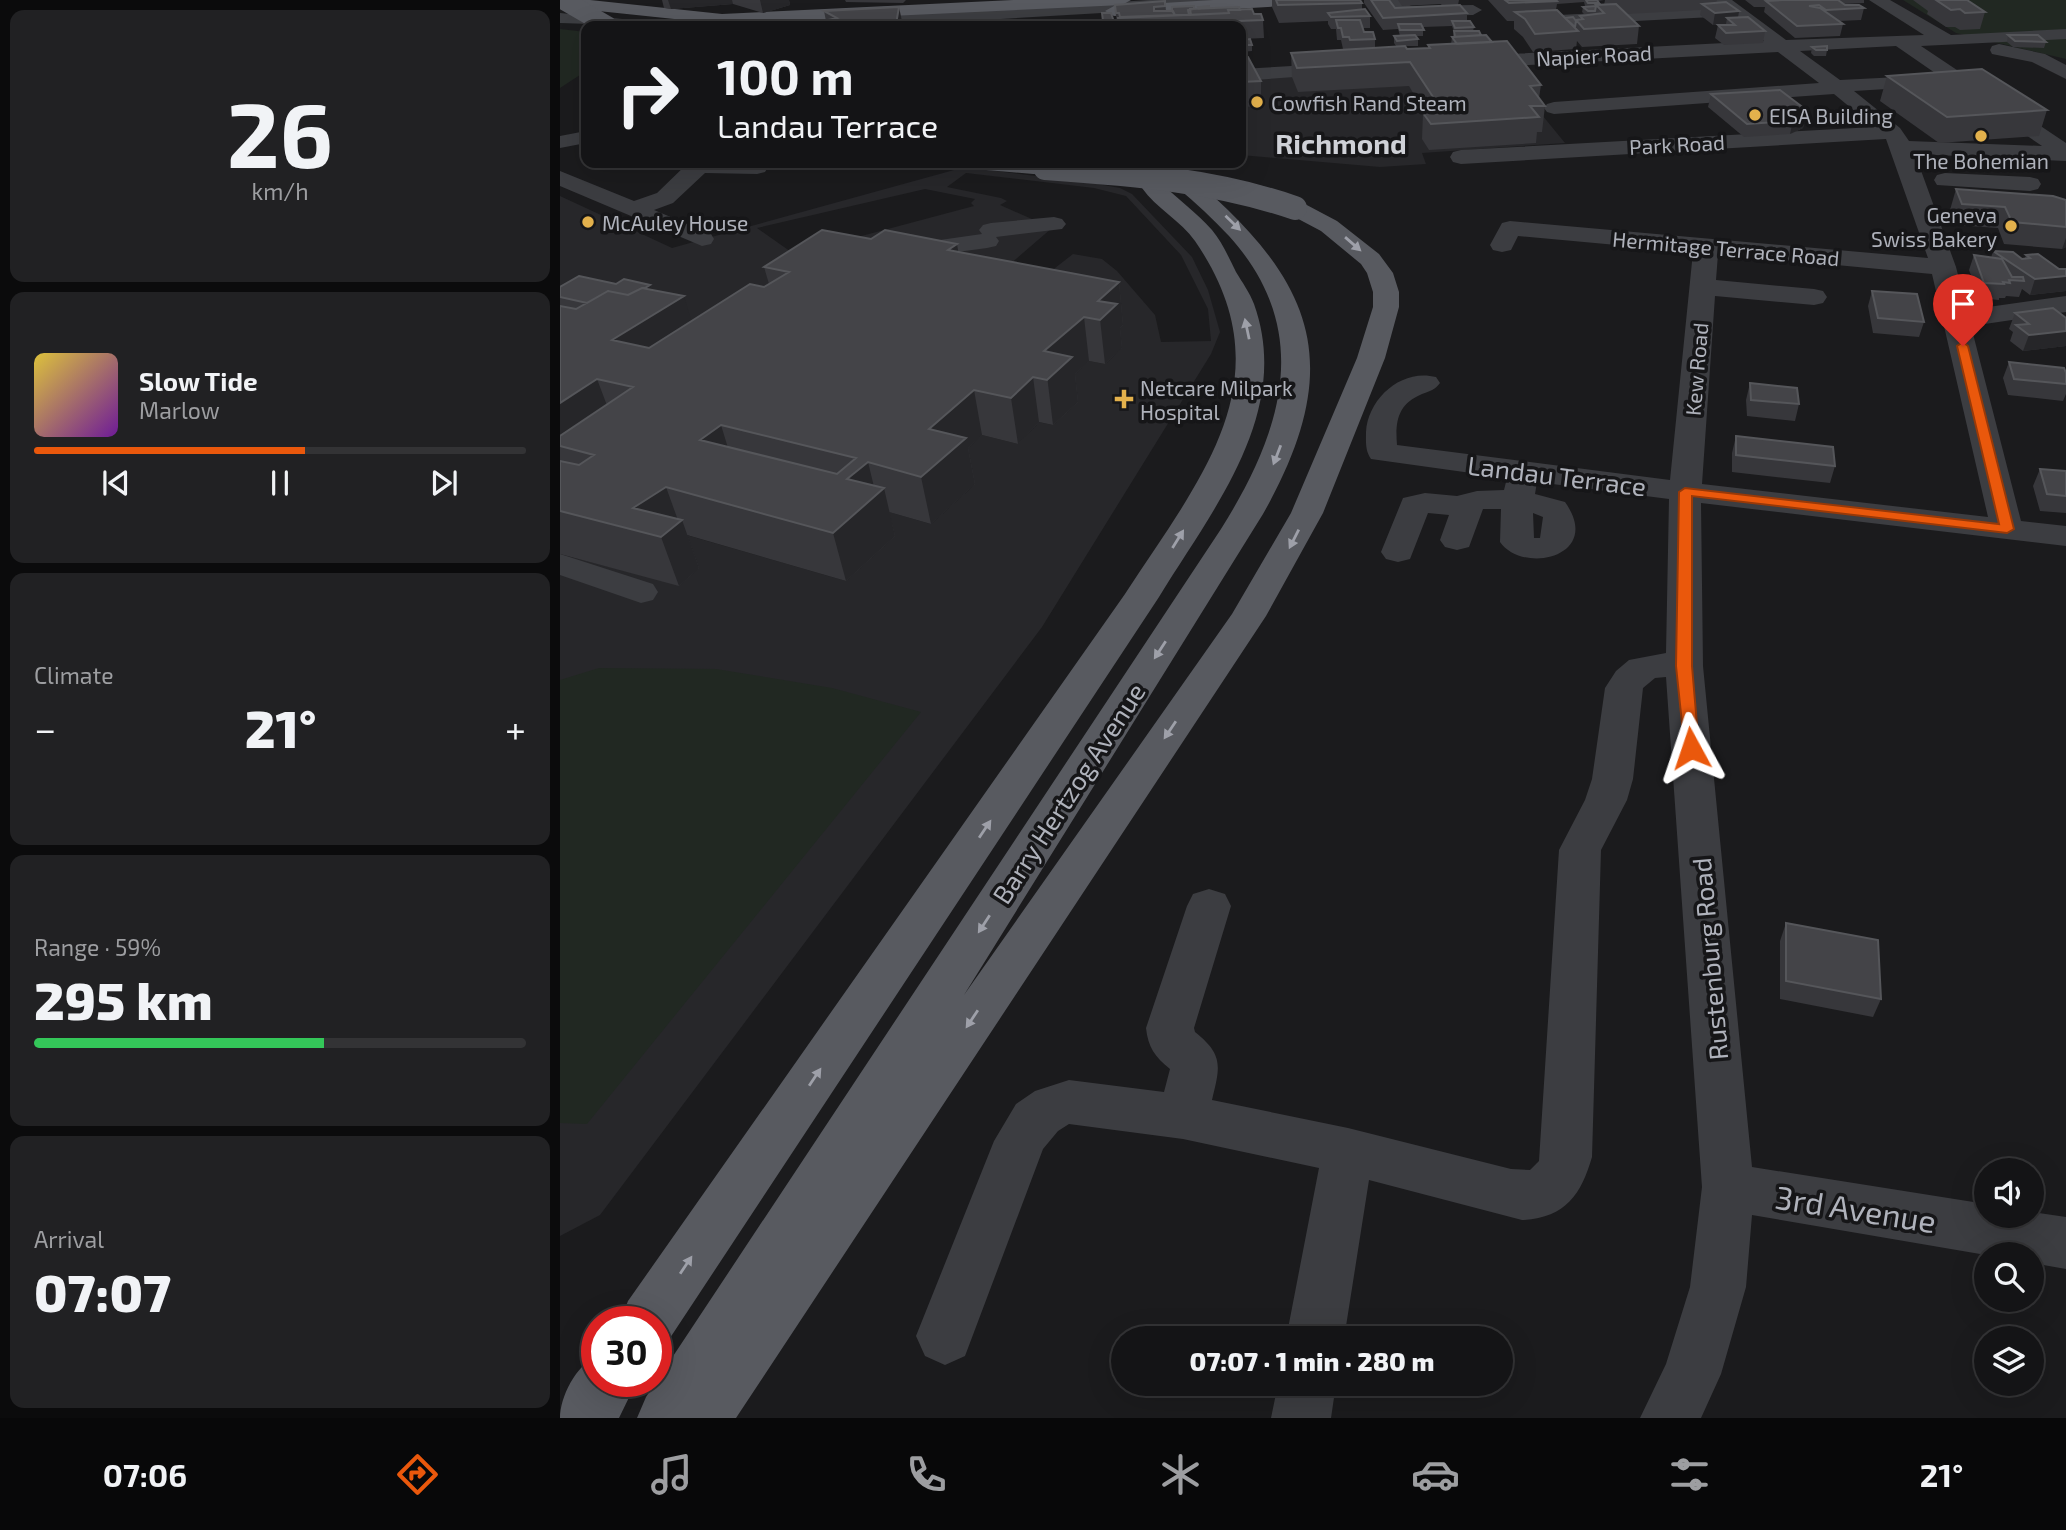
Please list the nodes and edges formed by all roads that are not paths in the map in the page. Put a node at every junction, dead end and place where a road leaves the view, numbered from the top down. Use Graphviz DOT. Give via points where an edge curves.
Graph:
graph roads {
  1 [pos="969,0"];
  2 [pos="1122,0"];
  3 [pos="1239,0"];
  4 [pos="1300,0"];
  5 [pos="1389,0"];
  6 [pos="1878,0"];
  7 [pos="562,1"];
  8 [pos="825,6"];
  9 [pos="1729,6"];
  10 [pos="1473,10"];
  11 [pos="1033,11"];
  12 [pos="1001,13"];
  13 [pos="560,18"];
  14 [pos="868,18"];
  15 [pos="917,18"];
  16 [pos="1559,20"];
  17 [pos="591,21"];
  18 [pos="599,21"];
  19 [pos="859,21"];
  20 [pos="874,21"];
  21 [pos="560,23"];
  22 [pos="581,25"];
  23 [pos="2066,34"];
  24 [pos="1500,39"];
  25 [pos="1900,40"];
  26 [pos="1947,41"];
  27 [pos="1784,46"];
  28 [pos="1518,59"];
  29 [pos="1449,63"];
  30 [pos="1367,68"];
  31 [pos="2066,73"];
  32 [pos="1246,75"];
  33 [pos="1936,80"];
  34 [pos="1837,87"];
  35 [pos="1554,108"];
  36 [pos="581,138"];
  37 [pos="1898,139"];
  38 [pos="560,142"];
  39 [pos="1692,143"];
  40 [pos="1872,153"];
  41 [pos="2066,153"];
  42 [pos="1461,157"];
  43 [pos="2024,166"];
  44 [pos="2066,166"];
  45 [pos="695,168"];
  46 [pos="1045,168"];
  47 [pos="1131,168"];
  48 [pos="1168,168"];
  49 [pos="1942,171"];
  50 [pos="560,178"];
  51 [pos="1963,196"];
  52 [pos="633,210"];
  53 [pos="1054,223"];
  54 [pos="1506,236"];
  55 [pos="702,239"];
  56 [pos="984,242"];
  57 [pos="1706,247"];
  58 [pos="885,257"];
  59 [pos="1942,267"];
  60 [pos="933,274"];
  61 [pos="1703,287"];
  62 [pos="1814,298"];
  63 [pos="2066,304"];
  64 [pos="1956,320"];
  65 [pos="1426,383"];
  66 [pos="1502,489"];
  67 [pos="1685,492"];
  68 [pos="2007,529"];
  69 [pos="2066,536"];
  70 [pos="1457,540"];
  71 [pos="1398,552"];
  72 [pos="560,564"];
  73 [pos="641,593"];
  74 [pos="1684,666"];
  75 [pos="1209,906"];
  76 [pos="1183,1117"];
  77 [pos="1348,1151"];
  78 [pos="1728,1187"];
  79 [pos="2066,1243"];
  80 [pos="658,1306"];
  81 [pos="1317,1326"];
  82 [pos="945,1336"];
  83 [pos="1305,1396"];
  84 [pos="598,1397"];
  85 [pos="584,1418"];
  86 [pos="667,1418"];
  87 [pos="700,1418"];
  88 [pos="1301,1418"];
  89 [pos="1670,1418"];
  1 -- 15 [label="main road"];
  2 -- 11 [label="main road"];
  3 -- 11 [label="street"];
  4 -- 11 [label="main road"];
  5 -- 10 [label="street" via="1408,11"];
  6 -- 26 [label="street"];
  7 -- 8 [label="main road" via="712,19"];
  7 -- 18 [label="main road, bridge"];
  8 -- 14 [label="main road"];
  9 -- 16 [label="street" via="1634,21"];
  9 -- 27 [label="street"];
  11 -- 12 [label="main road"];
  12 -- 14 [label="main road"];
  12 -- 15 [label="main road"];
  12 -- 20 [label="street"];
  13 -- 17 [label="street"];
  14 -- 15 [label="main road"];
  14 -- 19 [label="main road"];
  21 -- 22 [label="main road"];
  23 -- 26 [label="street"];
  24 -- 28 [label="street"];
  25 -- 26 [label="street, Napier Road"];
  25 -- 27 [label="street, Napier Road"];
  25 -- 41 [label="street"];
  26 -- 31 [label="street" via="2029,55"];
  27 -- 28 [label="street, Napier Road"];
  27 -- 34 [label="street"];
  28 -- 29 [label="street, Napier Road"];
  30 -- 32 [label="street"];
  33 -- 34 [label="street"];
  34 -- 35 [label="street"];
  34 -- 37 [label="street"];
  36 -- 38 [label="street"];
  37 -- 39 [label="street, Park Road"];
  37 -- 43 [label="street, Park Road"];
  37 -- 59 [label="street"];
  39 -- 40 [label="street" via="1712,156 1791,151"];
  39 -- 42 [label="street, Park Road"];
  41 -- 43 [label="street, Park Road"];
  43 -- 44 [label="street"];
  43 -- 49 [label="street"];
  43 -- 51 [label="street" via="2039,200"];
  45 -- 52 [label="street" via="665,198"];
  46 -- 87 [label="main road, one-way, bridge" via="1214,183 1295,208 1349,240 1380,274 1386,292 1382,323 1307,513 1248,616"];
  80 -- 47 [label="main road, Barry Hertzog Avenue, one-way" via="1134,608 1233,445 1251,372 1241,303 1204,236"];
  48 -- 86 [label="main road, Barry Hertzog Avenue, one-way" via="1248,239 1288,313 1296,352 1294,398 1273,464 1161,648"];
  50 -- 52 [label="street"];
  52 -- 55 [label="street"];
  53 -- 56 [label="street"];
  54 -- 57 [label="street, Hermitage Terrace Road"];
  56 -- 58 [label="street"];
  56 -- 60 [label="street" via="929,261 923,270"];
  57 -- 59 [label="street, Hermitage Terrace Road"];
  57 -- 61 [label="street, Kew Road"];
  59 -- 64 [label="street"];
  61 -- 62 [label="street"];
  61 -- 67 [label="street, Kew Road"];
  63 -- 64 [label="street"];
  64 -- 68 [label="street"];
  65 -- 66 [label="street, Landau Terrace" via="1398,392 1388,404 1382,423 1382,452"];
  66 -- 67 [label="street, Landau Terrace"];
  66 -- 70 [label="street"];
  66 -- 71 [label="street" via="1414,505"];
  67 -- 68 [label="street, Landau Terrace"];
  67 -- 74 [label="street, Rustenburg Road"];
  68 -- 69 [label="street, Landau Terrace"];
  72 -- 73 [label="street"];
  74 -- 77 [label="street" via="1655,665 1629,679 1608,795 1580,850 1562,1173 1541,1193 1525,1196"];
  74 -- 78 [label="street, Rustenburg Road"];
  75 -- 76 [label="street" via="1170,1028 1172,1042 1193,1059 1195,1067"];
  76 -- 77 [label="street"];
  76 -- 82 [label="street" via="1069,1102 1035,1118 1020,1142"];
  77 -- 81 [label="street"];
  78 -- 79 [label="street, 3rd Avenue"];
  78 -- 89 [label="street, Rustenburg Road" via="1717,1287 1692,1374"];
  83 -- 88 [label="street"];
  84 -- 85 [label="main road"];
}
